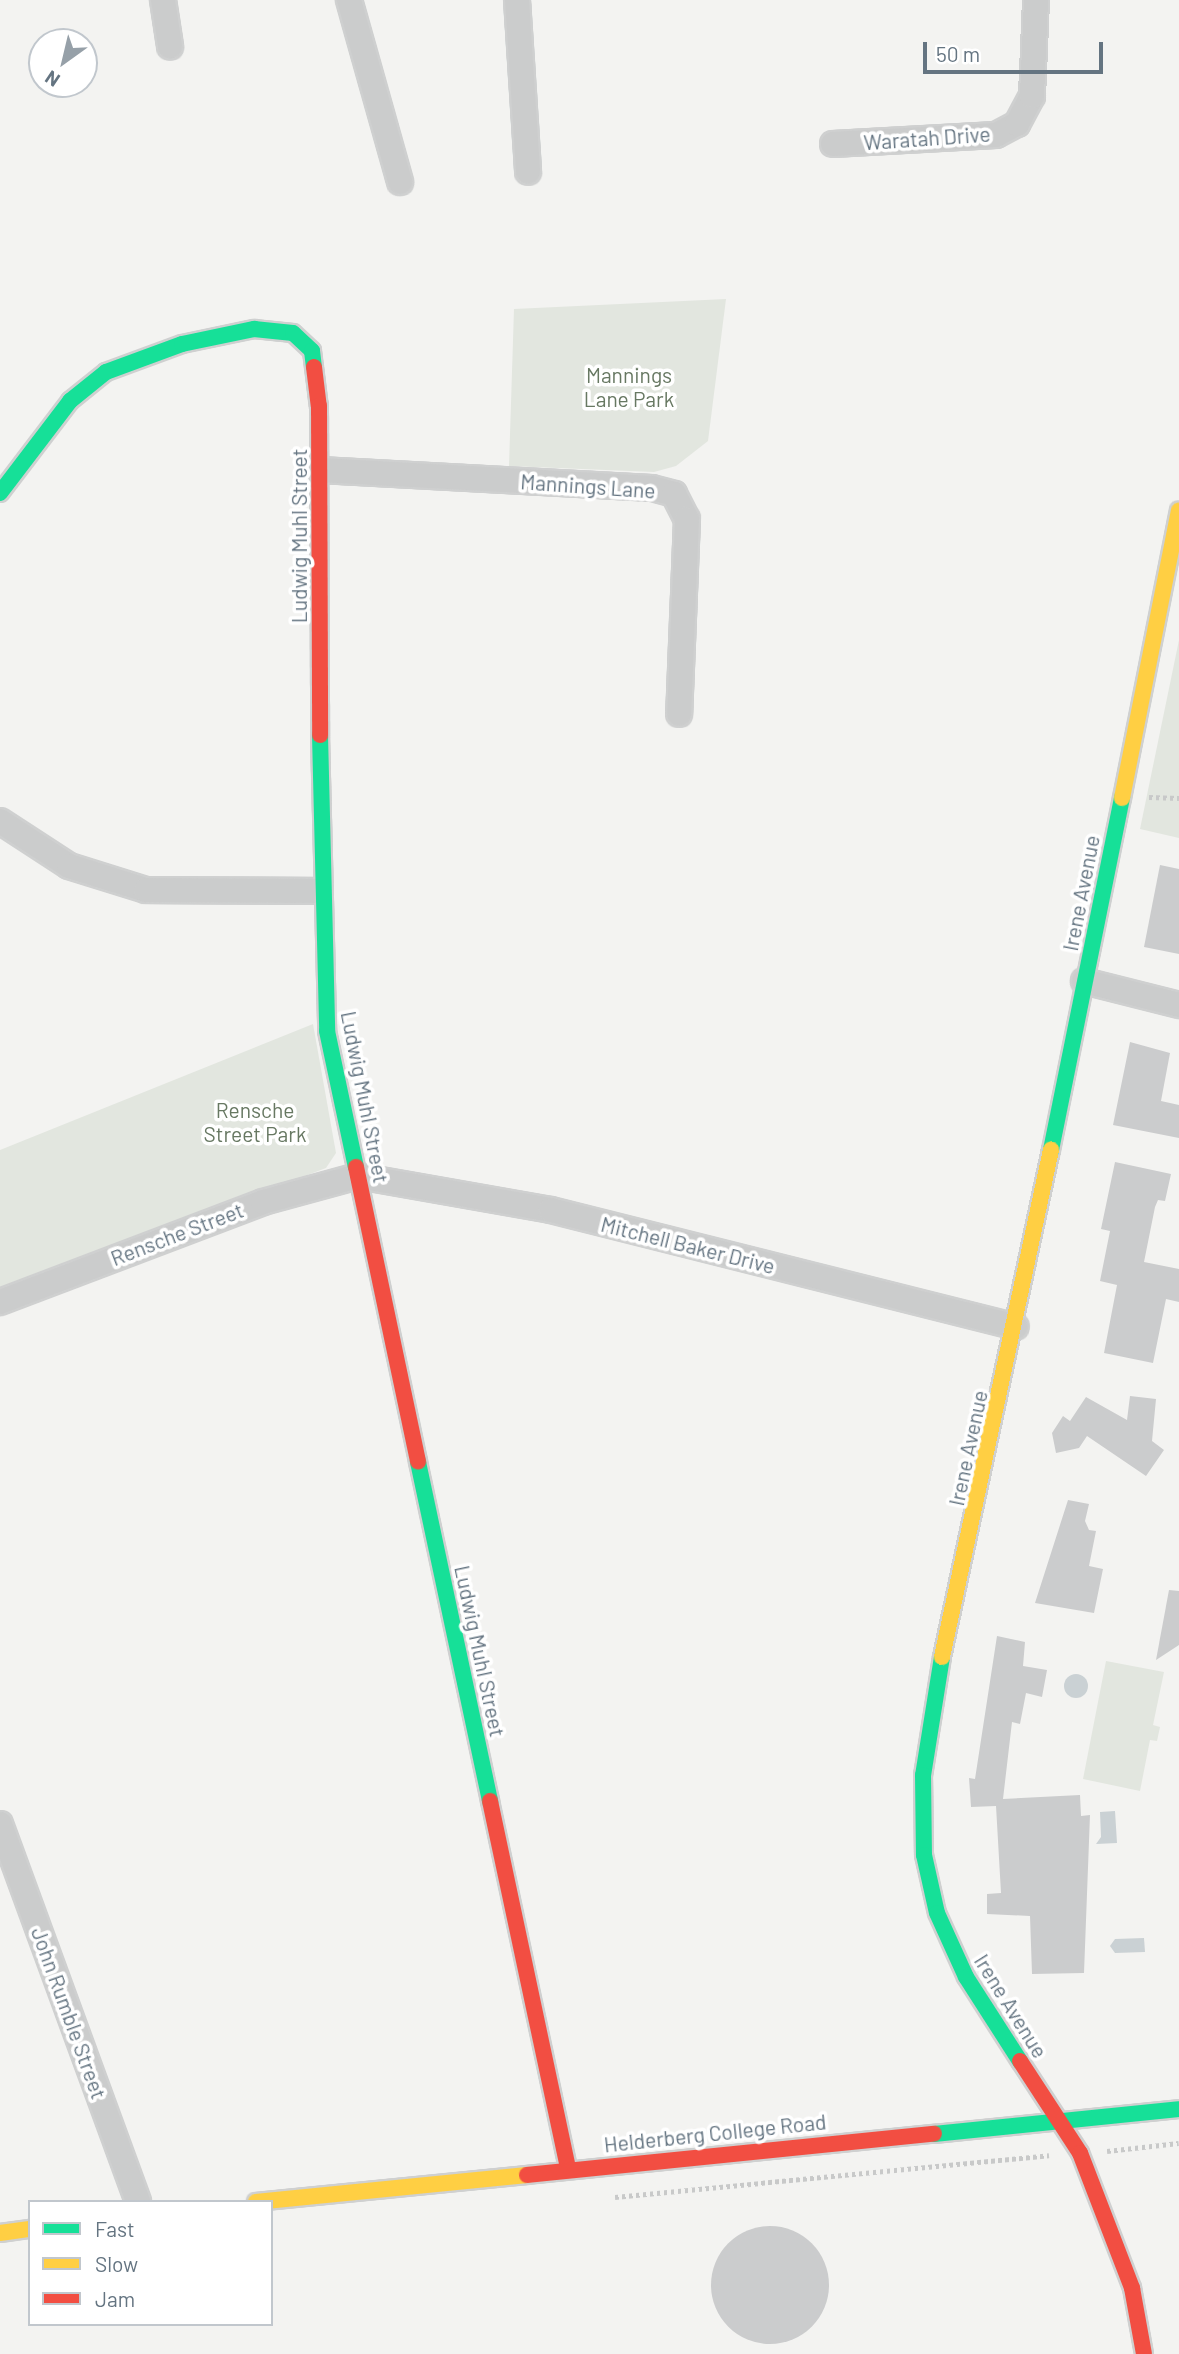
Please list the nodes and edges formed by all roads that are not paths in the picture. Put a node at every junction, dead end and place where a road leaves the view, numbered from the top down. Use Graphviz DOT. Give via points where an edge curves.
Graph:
graph roads {
  1 [pos="163,0"];
  2 [pos="349,0"];
  3 [pos="517,0"];
  4 [pos="1035,0"];
  5 [pos="170,46"];
  6 [pos="833,144"];
  7 [pos="528,173"];
  8 [pos="400,182"];
  9 [pos="320,470"];
  10 [pos="3,481"];
  11 [pos="1179,511"];
  12 [pos="679,714"];
  13 [pos="0,821"];
  14 [pos="320,891"];
  15 [pos="1084,981"];
  16 [pos="1179,1005"];
  17 [pos="358,1176"];
  18 [pos="0,1302"];
  19 [pos="1016,1327"];
  20 [pos="0,1824"];
  21 [pos="8,1867"];
  22 [pos="1179,2109"];
  23 [pos="1059,2121"];
  24 [pos="568,2169"];
  25 [pos="137,2200"];
  26 [pos="273,2200"];
  27 [pos="28,2229"];
  28 [pos="0,2233"];
  29 [pos="1144,2354"];
  1 -- 5 [label="street"];
  2 -- 8 [label="street"];
  3 -- 7 [label="street"];
  4 -- 6 [label="street, Waratah Drive" via="1032,96 1017,124 996,135"];
  9 -- 10 [label="street, Ludwig Muhl Street" via="312,351 293,333 254,329 182,344 106,372 70,401"];
  9 -- 12 [label="street, Mannings Lane" via="652,488 674,494 687,519"];
  9 -- 14 [label="street, Ludwig Muhl Street"];
  11 -- 15 [label="street, Irene Avenue"];
  13 -- 14 [label="street" via="69,866 146,890"];
  14 -- 17 [label="street, Ludwig Muhl Street" via="327,1031"];
  15 -- 16 [label="street"];
  15 -- 19 [label="street, Irene Avenue"];
  17 -- 18 [label="street, Rensche Street" via="263,1202"];
  17 -- 19 [label="street, Mitchell Baker Drive" via="551,1210"];
  17 -- 24 [label="street, Ludwig Muhl Street"];
  19 -- 23 [label="street, Irene Avenue" via="932,1704 923,1775 924,1855 937,1913 966,1978"];
  20 -- 21 [label="street, John Rumble Street"];
  21 -- 25 [label="street, John Rumble Street"];
  22 -- 23 [label="street, Helderberg College Road"];
  23 -- 24 [label="street, Helderberg College Road"];
  23 -- 29 [label="street, Irene Avenue" via="1080,2153 1111,2228 1138,2309"];
  24 -- 26 [label="street, Helderberg College Road"];
  27 -- 28 [label="street"];
}
